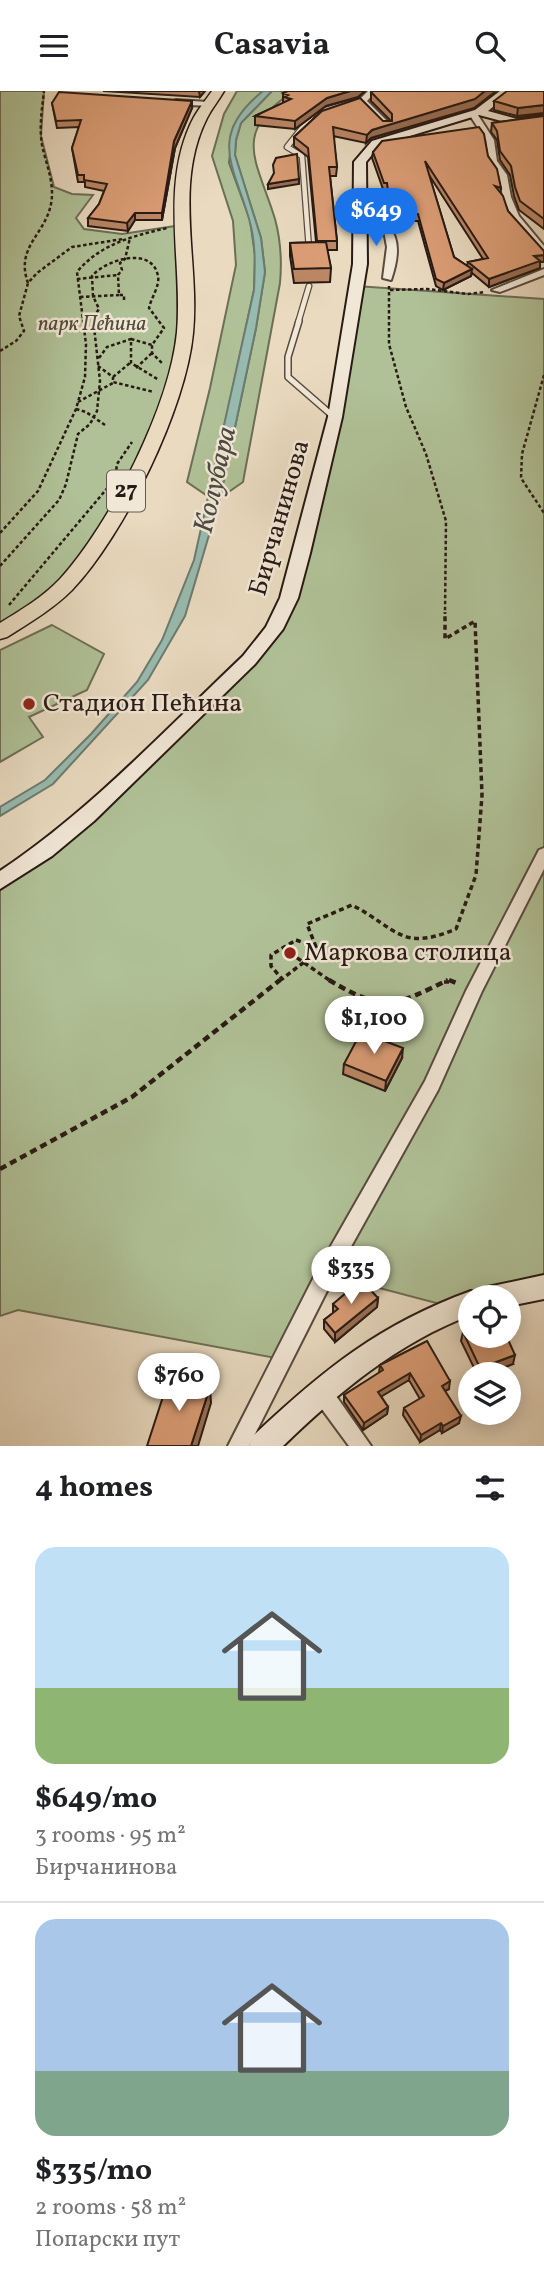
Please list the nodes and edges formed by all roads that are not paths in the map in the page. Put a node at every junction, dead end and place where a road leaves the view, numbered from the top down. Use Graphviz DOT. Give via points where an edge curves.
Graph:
graph roads {
  1 [pos="218,91"];
  2 [pos="372,91"];
  3 [pos="507,91"];
  4 [pos="168,101"];
  5 [pos="362,101"];
  6 [pos="208,104"];
  7 [pos="476,113"];
  8 [pos="544,119"];
  9 [pos="524,122"];
  10 [pos="387,126"];
  11 [pos="478,128"];
  12 [pos="450,132"];
  13 [pos="376,143"];
  14 [pos="360,216"];
  15 [pos="182,225"];
  16 [pos="309,250"];
  17 [pos="544,252"];
  18 [pos="544,272"];
  19 [pos="388,278"];
  20 [pos="309,286"];
  21 [pos="497,291"];
  22 [pos="335,417"];
  23 [pos="0,632"];
  24 [pos="544,854"];
  25 [pos="0,881"];
  26 [pos="544,1287"];
  27 [pos="521,1291"];
  28 [pos="458,1308"];
  29 [pos="320,1390"];
  30 [pos="238,1446"];
  31 [pos="263,1446"];
  32 [pos="361,1446"];
  1 -- 6 [label="main road, 27"];
  2 -- 5 [label="street"];
  3 -- 7 [label="main road"];
  4 -- 6 [label="street"];
  5 -- 10 [label="street"];
  5 -- 16 [label="lane" via="313,114 288,147 302,156"];
  6 -- 15 [label="main road, 27" via="188,147"];
  7 -- 9 [label="main road"];
  7 -- 11 [label="street"];
  7 -- 13 [label="main road"];
  8 -- 9 [label="main road"];
  9 -- 11 [label="street"];
  11 -- 17 [label="street" via="490,140 515,216"];
  12 -- 13 [label="street"];
  13 -- 14 [label="main road, Бирчанинова" via="360,162"];
  14 -- 19 [label="street" via="380,221 389,233 393,243"];
  14 -- 22 [label="main road, Бирчанинова" via="360,264"];
  15 -- 23 [label="main road, 27" via="185,333 178,374 139,468 80,568 52,596"];
  18 -- 21 [label="street"];
  20 -- 22 [label="lane" via="288,357 288,377"];
  22 -- 25 [label="main road, Бирчанинова" via="302,553 274,629 250,660 88,816"];
  24 -- 30 [label="street" via="432,1085 326,1273"];
  26 -- 27 [label="main road"];
  28 -- 29 [label="main road" via="404,1332"];
  29 -- 31 [label="main road"];
  29 -- 32 [label="street"];
}
